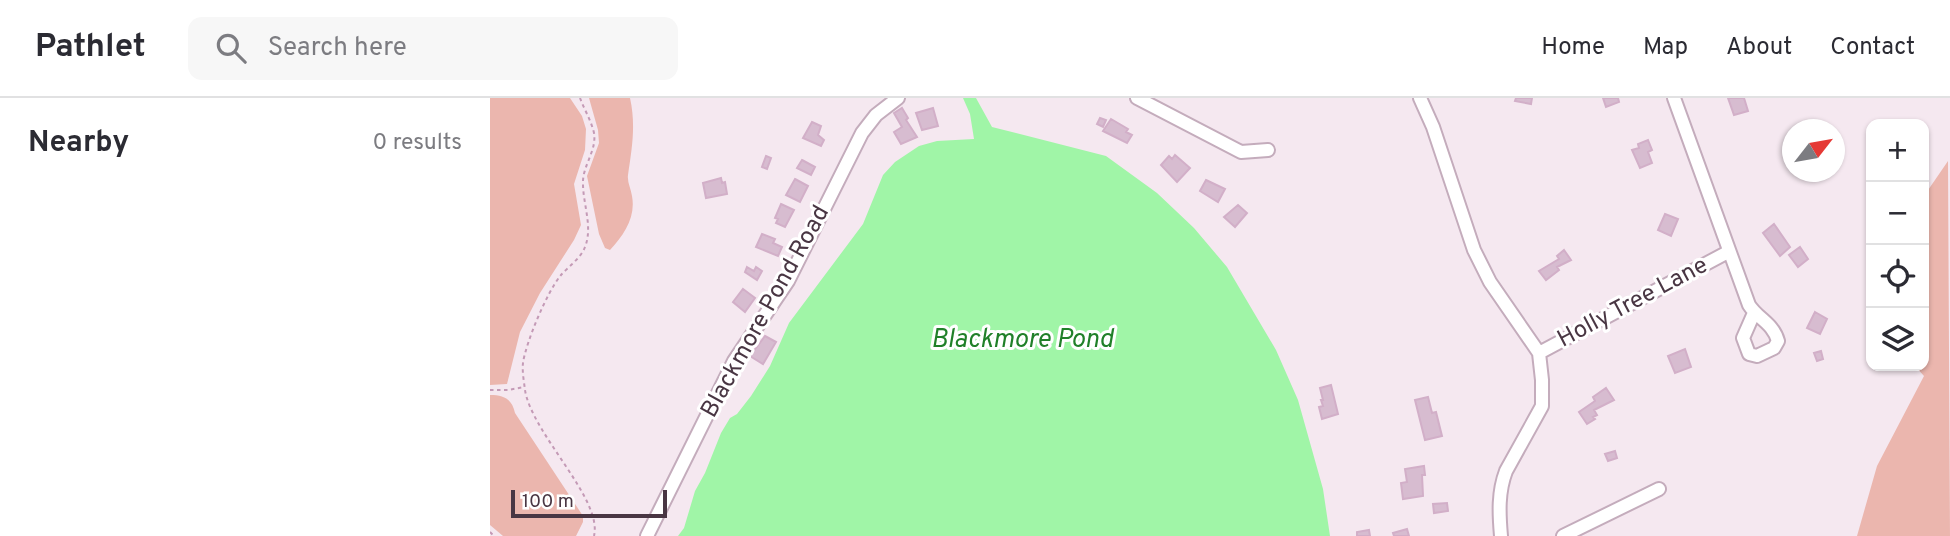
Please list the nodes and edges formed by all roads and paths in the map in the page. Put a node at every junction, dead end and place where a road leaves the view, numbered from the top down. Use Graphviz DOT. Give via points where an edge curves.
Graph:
graph roads {
  1 [pos="580,98"];
  2 [pos="898,98"];
  3 [pos="1137,98"];
  4 [pos="1420,98"];
  5 [pos="1674,98"];
  6 [pos="1268,149"];
  7 [pos="1728,252"];
  8 [pos="1754,313"];
  9 [pos="1539,354"];
  10 [pos="525,386"];
  11 [pos="490,390"];
  12 [pos="1659,489"];
  13 [pos="490,532"];
  14 [pos="494,536"];
  15 [pos="594,536"];
  16 [pos="647,536"];
  17 [pos="1501,536"];
  18 [pos="1563,536"];
  1 -- 10 [label="path" via="594,135 582,182 585,247 559,278 535,327 522,364"];
  2 -- 16 [label="street, Blackmore Pond Road" via="862,133 788,281 734,361"];
  3 -- 6 [label="street" via="1241,152"];
  4 -- 9 [label="street" via="1474,250"];
  5 -- 7 [label="street, Holly Tree Lane"];
  7 -- 8 [label="street, Holly Tree Lane"];
  7 -- 9 [label="street, Holly Tree Lane"];
  9 -- 17 [label="street" via="1542,406 1502,482"];
  10 -- 11 [label="path"];
  10 -- 15 [label="path" via="540,430 593,513"];
  12 -- 18 [label="street"];
  13 -- 14 [label="path"];
}
